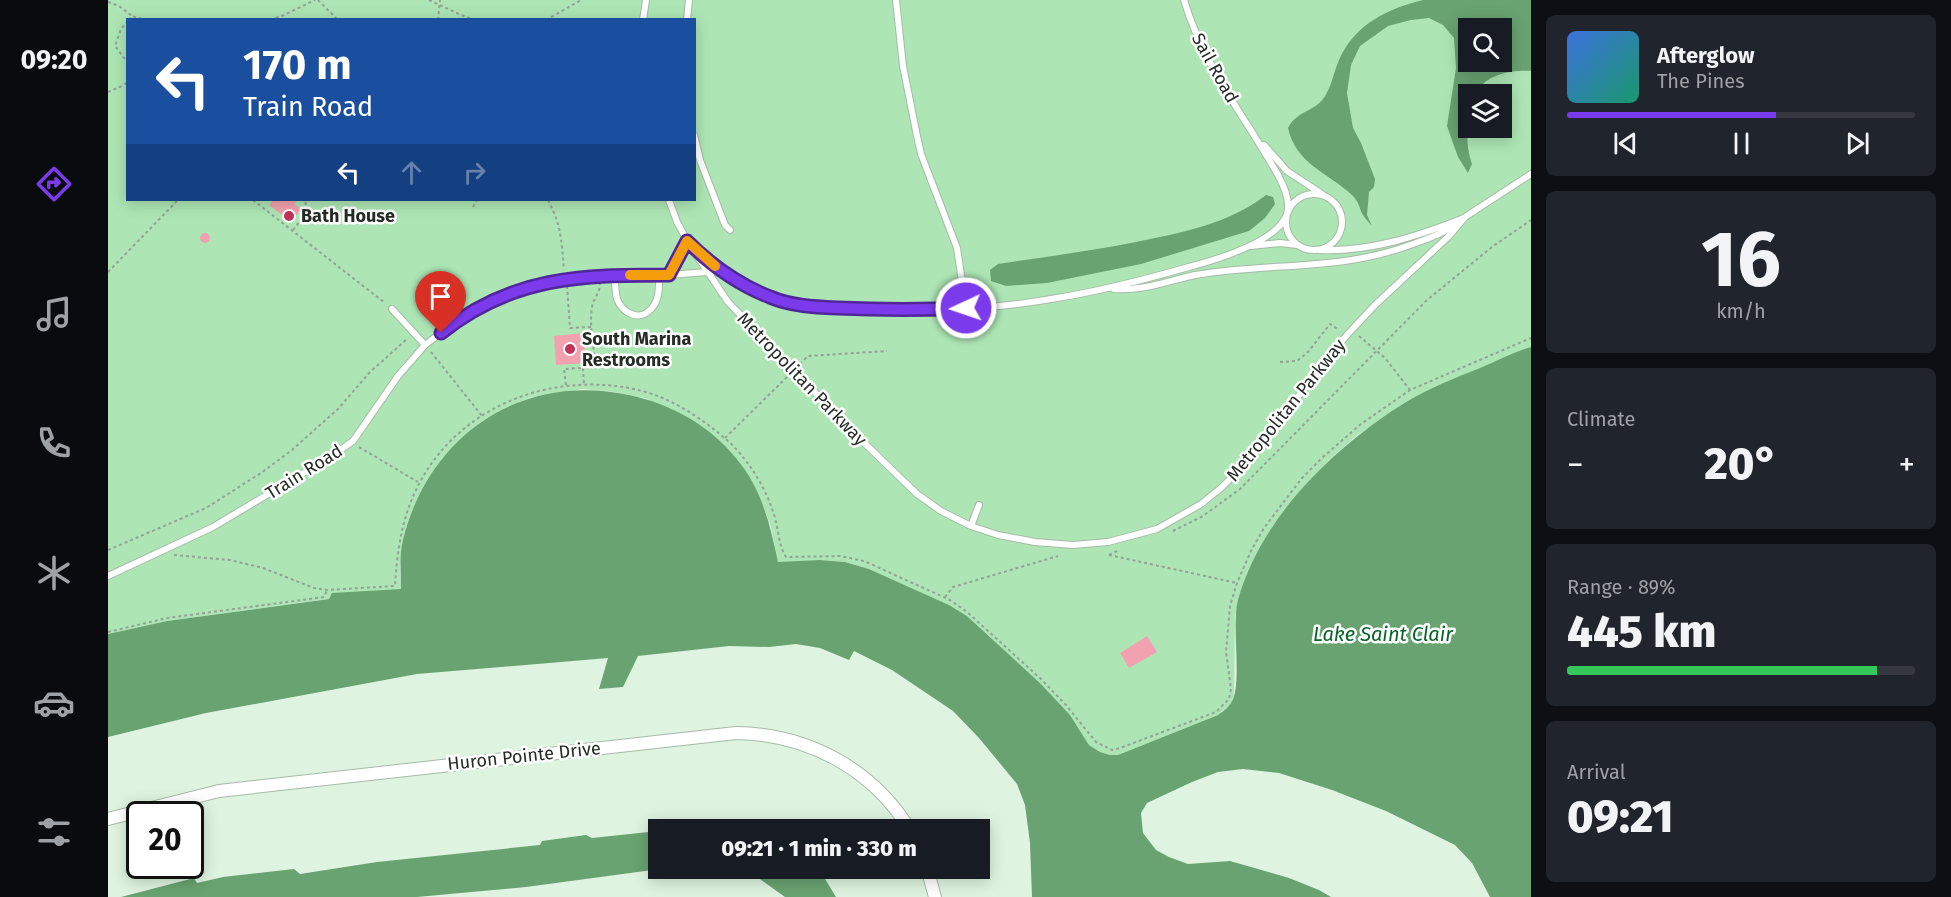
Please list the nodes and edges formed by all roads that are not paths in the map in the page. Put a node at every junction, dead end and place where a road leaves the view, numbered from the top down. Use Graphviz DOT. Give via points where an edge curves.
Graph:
graph roads {
  1 [pos="646,0"];
  2 [pos="688,0"];
  3 [pos="896,0"];
  4 [pos="1184,0"];
  5 [pos="643,18"];
  6 [pos="687,18"];
  7 [pos="1253,133"];
  8 [pos="696,152"];
  9 [pos="1531,174"];
  10 [pos="1325,196"];
  11 [pos="669,201"];
  12 [pos="1287,214"];
  13 [pos="1465,218"];
  14 [pos="730,230"];
  15 [pos="687,241"];
  16 [pos="1299,245"];
  17 [pos="1250,246"];
  18 [pos="1316,249"];
  19 [pos="722,271"];
  20 [pos="706,272"];
  21 [pos="615,275"];
  22 [pos="659,275"];
  23 [pos="669,275"];
  24 [pos="1107,289"];
  25 [pos="966,308"];
  26 [pos="392,309"];
  27 [pos="428,348"];
  28 [pos="979,505"];
  29 [pos="970,526"];
  30 [pos="108,576"];
  31 [pos="108,819"];
  32 [pos="901,819"];
  33 [pos="930,879"];
  34 [pos="935,897"];
  1 -- 5 [label="lane"];
  2 -- 6 [label="lane"];
  3 -- 25 [label="lane" via="903,66 921,154 957,248"];
  4 -- 7 [label="lane, Sail Road" via="1207,57"];
  7 -- 10 [label="lane" via="1287,171"];
  7 -- 12 [label="lane" via="1284,187"];
  8 -- 14 [label="lane"];
  9 -- 13 [label="lane, Metropolitan Parkway"];
  10 -- 12 [label="lane" via="1306,195 1291,205"];
  10 -- 18 [label="lane" via="1338,208 1341,226 1332,242"];
  11 -- 15 [label="lane, Metropolitan Parkway"];
  12 -- 16 [label="lane" via="1288,231"];
  12 -- 17 [label="lane" via="1272,232"];
  13 -- 18 [label="lane" via="1392,242 1343,250"];
  13 -- 24 [label="lane" via="1448,230 1398,250 1336,264 1196,275 1135,290"];
  13 -- 29 [label="lane, Metropolitan Parkway" via="1346,336 1243,466 1200,504 1157,529 1108,542 1035,542"];
  15 -- 19 [label="lane"];
  15 -- 20 [label="lane, Metropolitan Parkway"];
  15 -- 23 [label="lane"];
  16 -- 17 [label="lane"];
  16 -- 18 [label="lane"];
  17 -- 24 [label="lane"];
  19 -- 20 [label="lane, Train Road"];
  19 -- 25 [label="lane" via="770,298 817,307"];
  20 -- 23 [label="lane, Train Road"];
  20 -- 29 [label="lane, Metropolitan Parkway" via="765,342 895,474 940,511"];
  21 -- 22 [label="lane, Train Road"];
  21 -- 22 [label="lane" via="619,303 626,312 640,316 650,311 656,301"];
  21 -- 27 [label="lane, Train Road" via="566,278 516,291 456,321"];
  22 -- 23 [label="lane, Train Road"];
  24 -- 25 [label="lane"];
  26 -- 27 [label="lane"];
  27 -- 30 [label="lane, Train Road" via="398,375 353,441 332,456 213,527"];
  28 -- 29 [label="lane"];
  31 -- 32 [label="street, Huron Pointe Drive" via="240,788 736,733 785,738 826,754 879,791"];
  33 -- 34 [label="street"];
}
